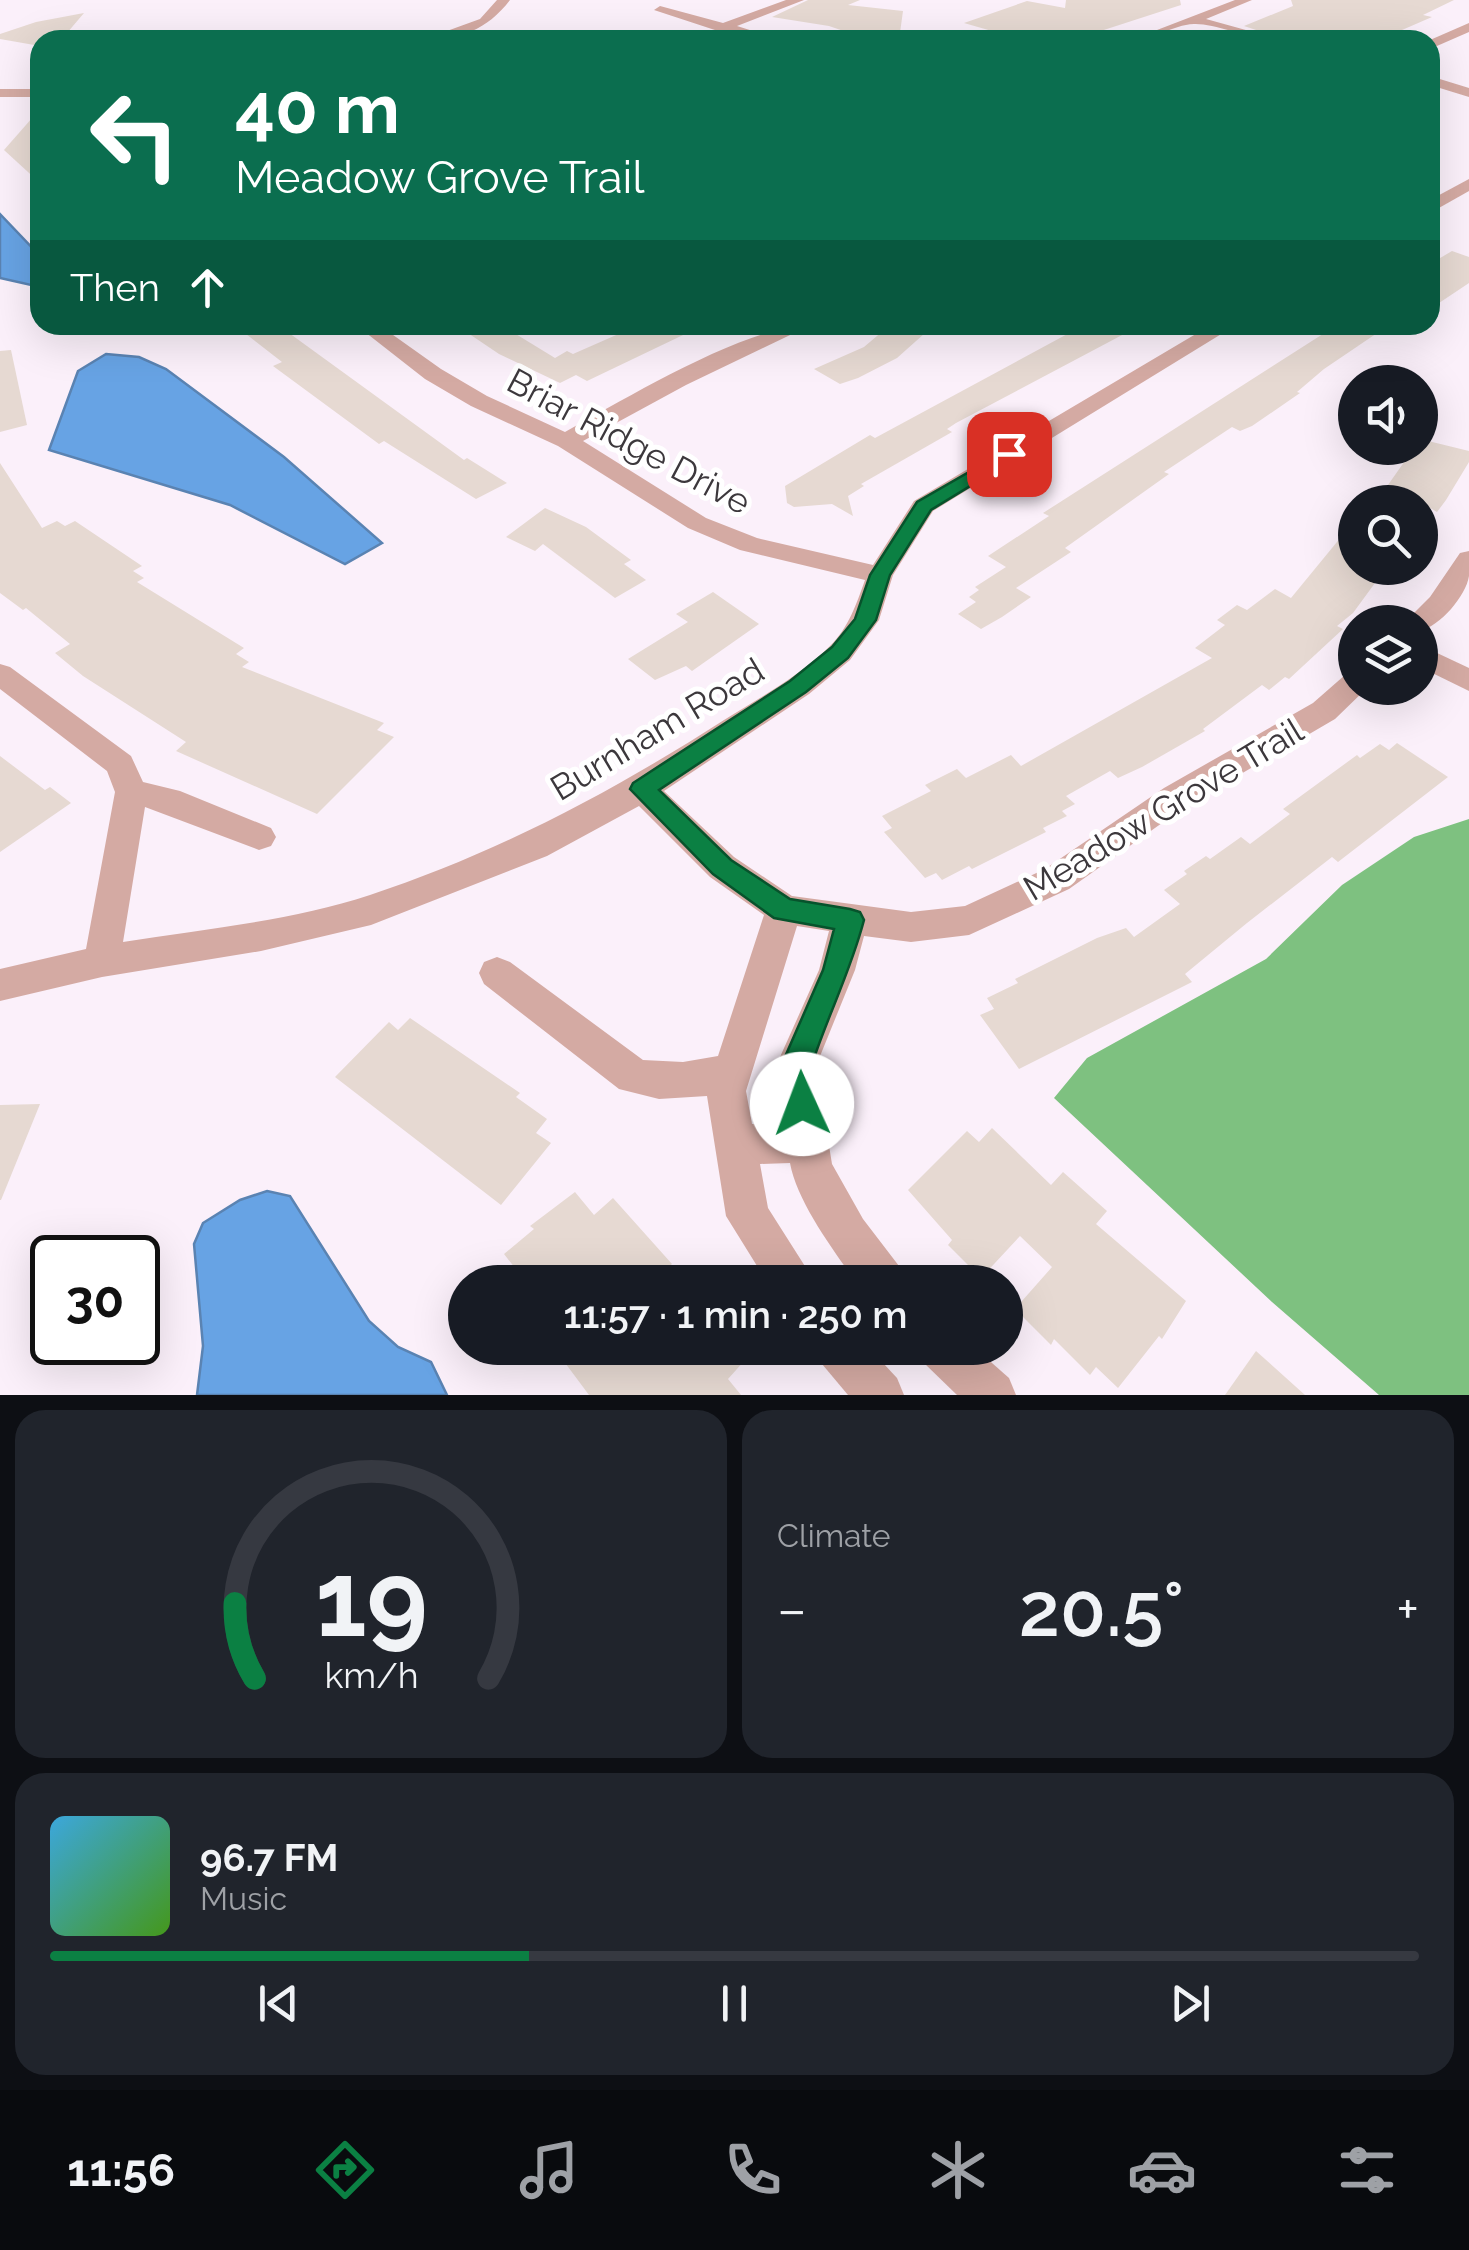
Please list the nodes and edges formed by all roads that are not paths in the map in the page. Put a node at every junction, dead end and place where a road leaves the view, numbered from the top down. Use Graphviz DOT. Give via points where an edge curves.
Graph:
graph roads {
  1 [pos="504,0"];
  2 [pos="798,0"];
  3 [pos="1246,0"];
  4 [pos="660,10"];
  5 [pos="1194,20"];
  6 [pos="1469,26"];
  7 [pos="724,27"];
  8 [pos="460,30"];
  9 [pos="717,30"];
  10 [pos="736,30"];
  11 [pos="1166,30"];
  12 [pos="1234,30"];
  13 [pos="1440,39"];
  14 [pos="1440,83"];
  15 [pos="1469,93"];
  16 [pos="30,94"];
  17 [pos="5,95"];
  18 [pos="1469,184"];
  19 [pos="1440,208"];
  20 [pos="380,335"];
  21 [pos="779,335"];
  22 [pos="1209,335"];
  23 [pos="566,441"];
  24 [pos="1469,559"];
  25 [pos="880,575"];
  26 [pos="1438,605"];
  27 [pos="1438,665"];
  28 [pos="0,674"];
  29 [pos="1469,681"];
  30 [pos="1338,698"];
  31 [pos="642,789"];
  32 [pos="130,792"];
  33 [pos="260,837"];
  34 [pos="784,910"];
  35 [pos="850,920"];
  36 [pos="102,961"];
  37 [pos="497,974"];
  38 [pos="0,985"];
  39 [pos="733,1071"];
  40 [pos="807,1143"];
  41 [pos="736,1144"];
  42 [pos="782,1265"];
  43 [pos="871,1265"];
  44 [pos="853,1365"];
  45 [pos="960,1365"];
  46 [pos="880,1395"];
  47 [pos="992,1395"];
  1 -- 8 [label="street" via="485,22"];
  2 -- 7 [label="street"];
  3 -- 5 [label="street"];
  4 -- 7 [label="street"];
  5 -- 11 [label="street"];
  5 -- 12 [label="street"];
  6 -- 13 [label="street"];
  7 -- 9 [label="street"];
  7 -- 10 [label="street"];
  14 -- 15 [label="street"];
  16 -- 17 [label="street"];
  18 -- 19 [label="street"];
  20 -- 23 [label="street, Briar Ridge Drive" via="479,401"];
  21 -- 23 [label="street"];
  22 -- 25 [label="street, Burnham Road" via="924,506"];
  23 -- 25 [label="street, Briar Ridge Drive" via="697,523 749,544"];
  24 -- 26 [label="street"];
  25 -- 31 [label="street, Burnham Road" via="865,620 840,652"];
  27 -- 29 [label="street"];
  28 -- 32 [label="street" via="120,764"];
  30 -- 35 [label="street, Meadow Grove Trail" via="1015,900 969,920 911,927"];
  31 -- 34 [label="street" via="722,867"];
  31 -- 36 [label="street, Burnham Road" via="535,846 371,910 261,936"];
  32 -- 33 [label="street"];
  32 -- 36 [label="street"];
  34 -- 35 [label="street, Meadow Grove Trail"];
  34 -- 39 [label="street"];
  35 -- 40 [label="street" via="837,970 796,1066"];
  36 -- 38 [label="street, Burnham Road"];
  37 -- 39 [label="street" via="633,1076 658,1083"];
  39 -- 41 [label="street" via="726,1091"];
  40 -- 41 [label="street"];
  40 -- 43 [label="street" via="812,1170"];
  41 -- 42 [label="street" via="748,1216"];
  44 -- 46 [label="street"];
  45 -- 47 [label="street"];
}
